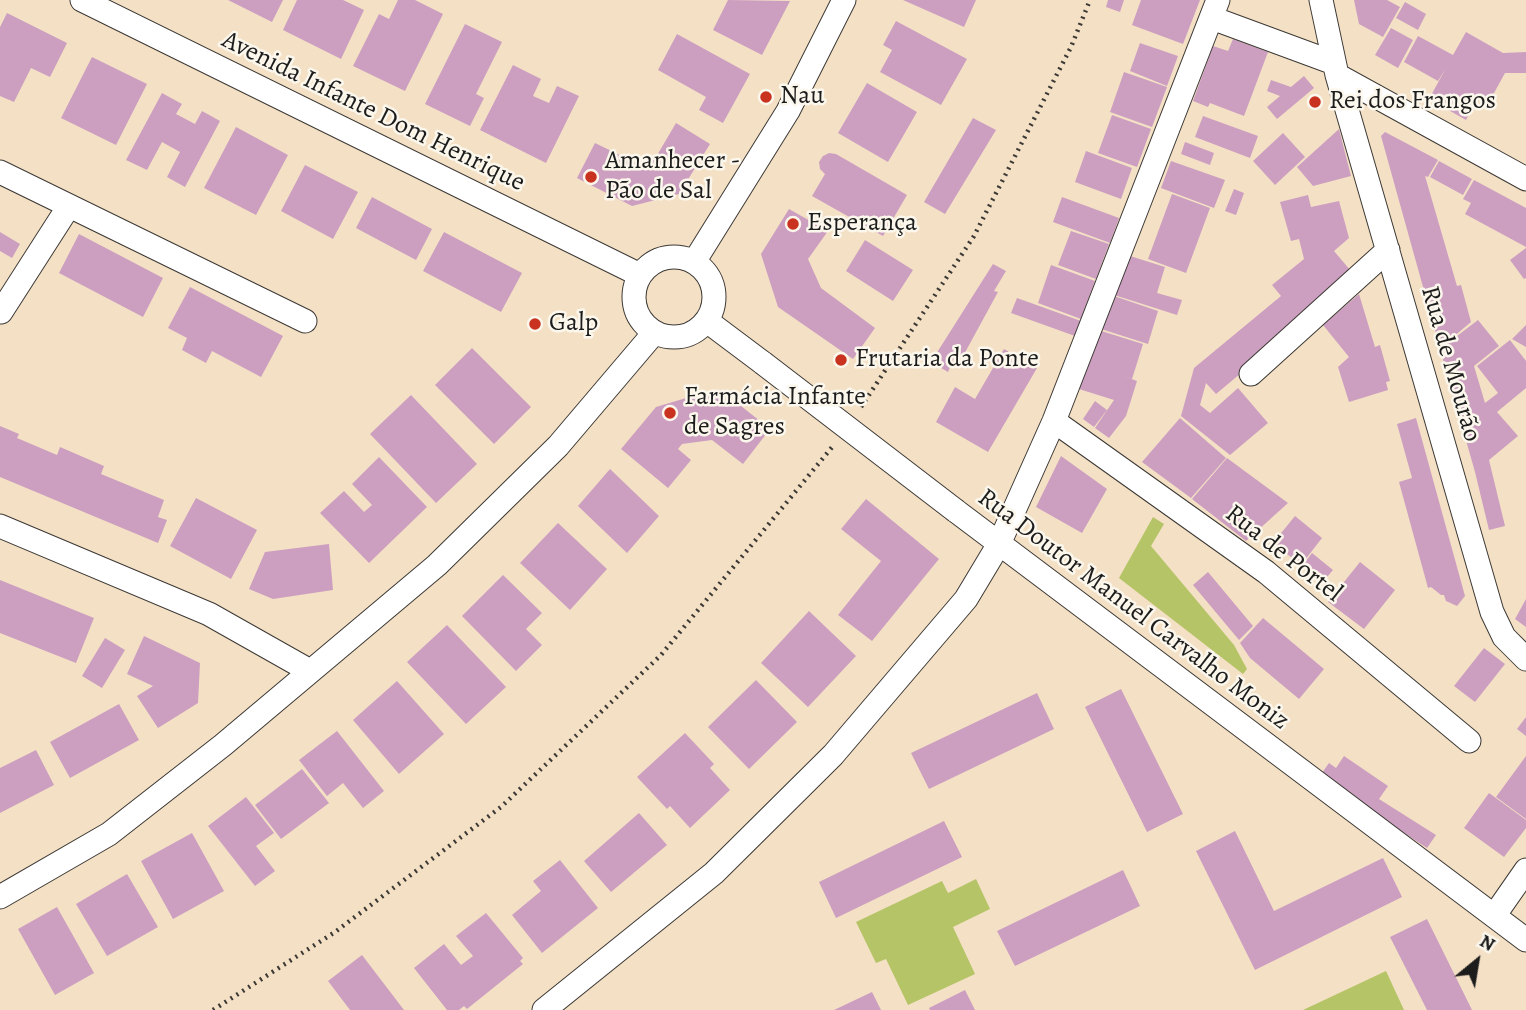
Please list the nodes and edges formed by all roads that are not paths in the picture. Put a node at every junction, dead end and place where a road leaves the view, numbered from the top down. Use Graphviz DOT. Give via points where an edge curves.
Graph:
graph roads {
  1 [pos="82,0"];
  2 [pos="844,0"];
  3 [pos="1321,0"];
  4 [pos="1215,9"];
  5 [pos="1336,69"];
  6 [pos="0,172"];
  7 [pos="1526,179"];
  8 [pos="69,206"];
  9 [pos="1388,250"];
  10 [pos="694,262"];
  11 [pos="640,275"];
  12 [pos="1,312"];
  13 [pos="305,321"];
  14 [pos="707,321"];
  15 [pos="654,332"];
  16 [pos="1251,374"];
  17 [pos="1054,421"];
  18 [pos="0,526"];
  19 [pos="999,544"];
  20 [pos="1526,659"];
  21 [pos="310,671"];
  22 [pos="1469,741"];
  23 [pos="1526,870"];
  24 [pos="0,897"];
  25 [pos="1493,916"];
  26 [pos="1526,940"];
  27 [pos="544,1010"];
  1 -- 11 [label="street, Avenida Infante Dom Henrique"];
  2 -- 10 [label="street" via="788,111"];
  3 -- 5 [label="street, Rua de Mourão"];
  4 -- 5 [label="street"];
  4 -- 17 [label="street"];
  5 -- 7 [label="street"];
  5 -- 9 [label="street, Rua de Mourão"];
  6 -- 8 [label="street"];
  8 -- 12 [label="street"];
  8 -- 13 [label="street"];
  9 -- 16 [label="street"];
  9 -- 20 [label="street, Rua de Mourão" via="1492,612 1504,637"];
  10 -- 11 [label="street" via="671,257 648,266"];
  10 -- 14 [label="street" via="707,273 713,289 714,306"];
  11 -- 15 [label="street" via="635,287 637,313"];
  14 -- 15 [label="street" via="683,337"];
  14 -- 19 [label="street, Rua Doutor Manuel Carvalho Moniz, bridge"];
  15 -- 21 [label="street" via="558,446 437,565"];
  17 -- 19 [label="street"];
  17 -- 22 [label="street, Rua de Portel" via="1266,572"];
  18 -- 21 [label="street" via="209,614"];
  19 -- 25 [label="street, Rua Doutor Manuel Carvalho Moniz"];
  19 -- 27 [label="street" via="966,598 833,755 714,873"];
  21 -- 24 [label="street" via="109,834"];
  23 -- 25 [label="street"];
  25 -- 26 [label="street, Rua Doutor Manuel Carvalho Moniz"];
}
